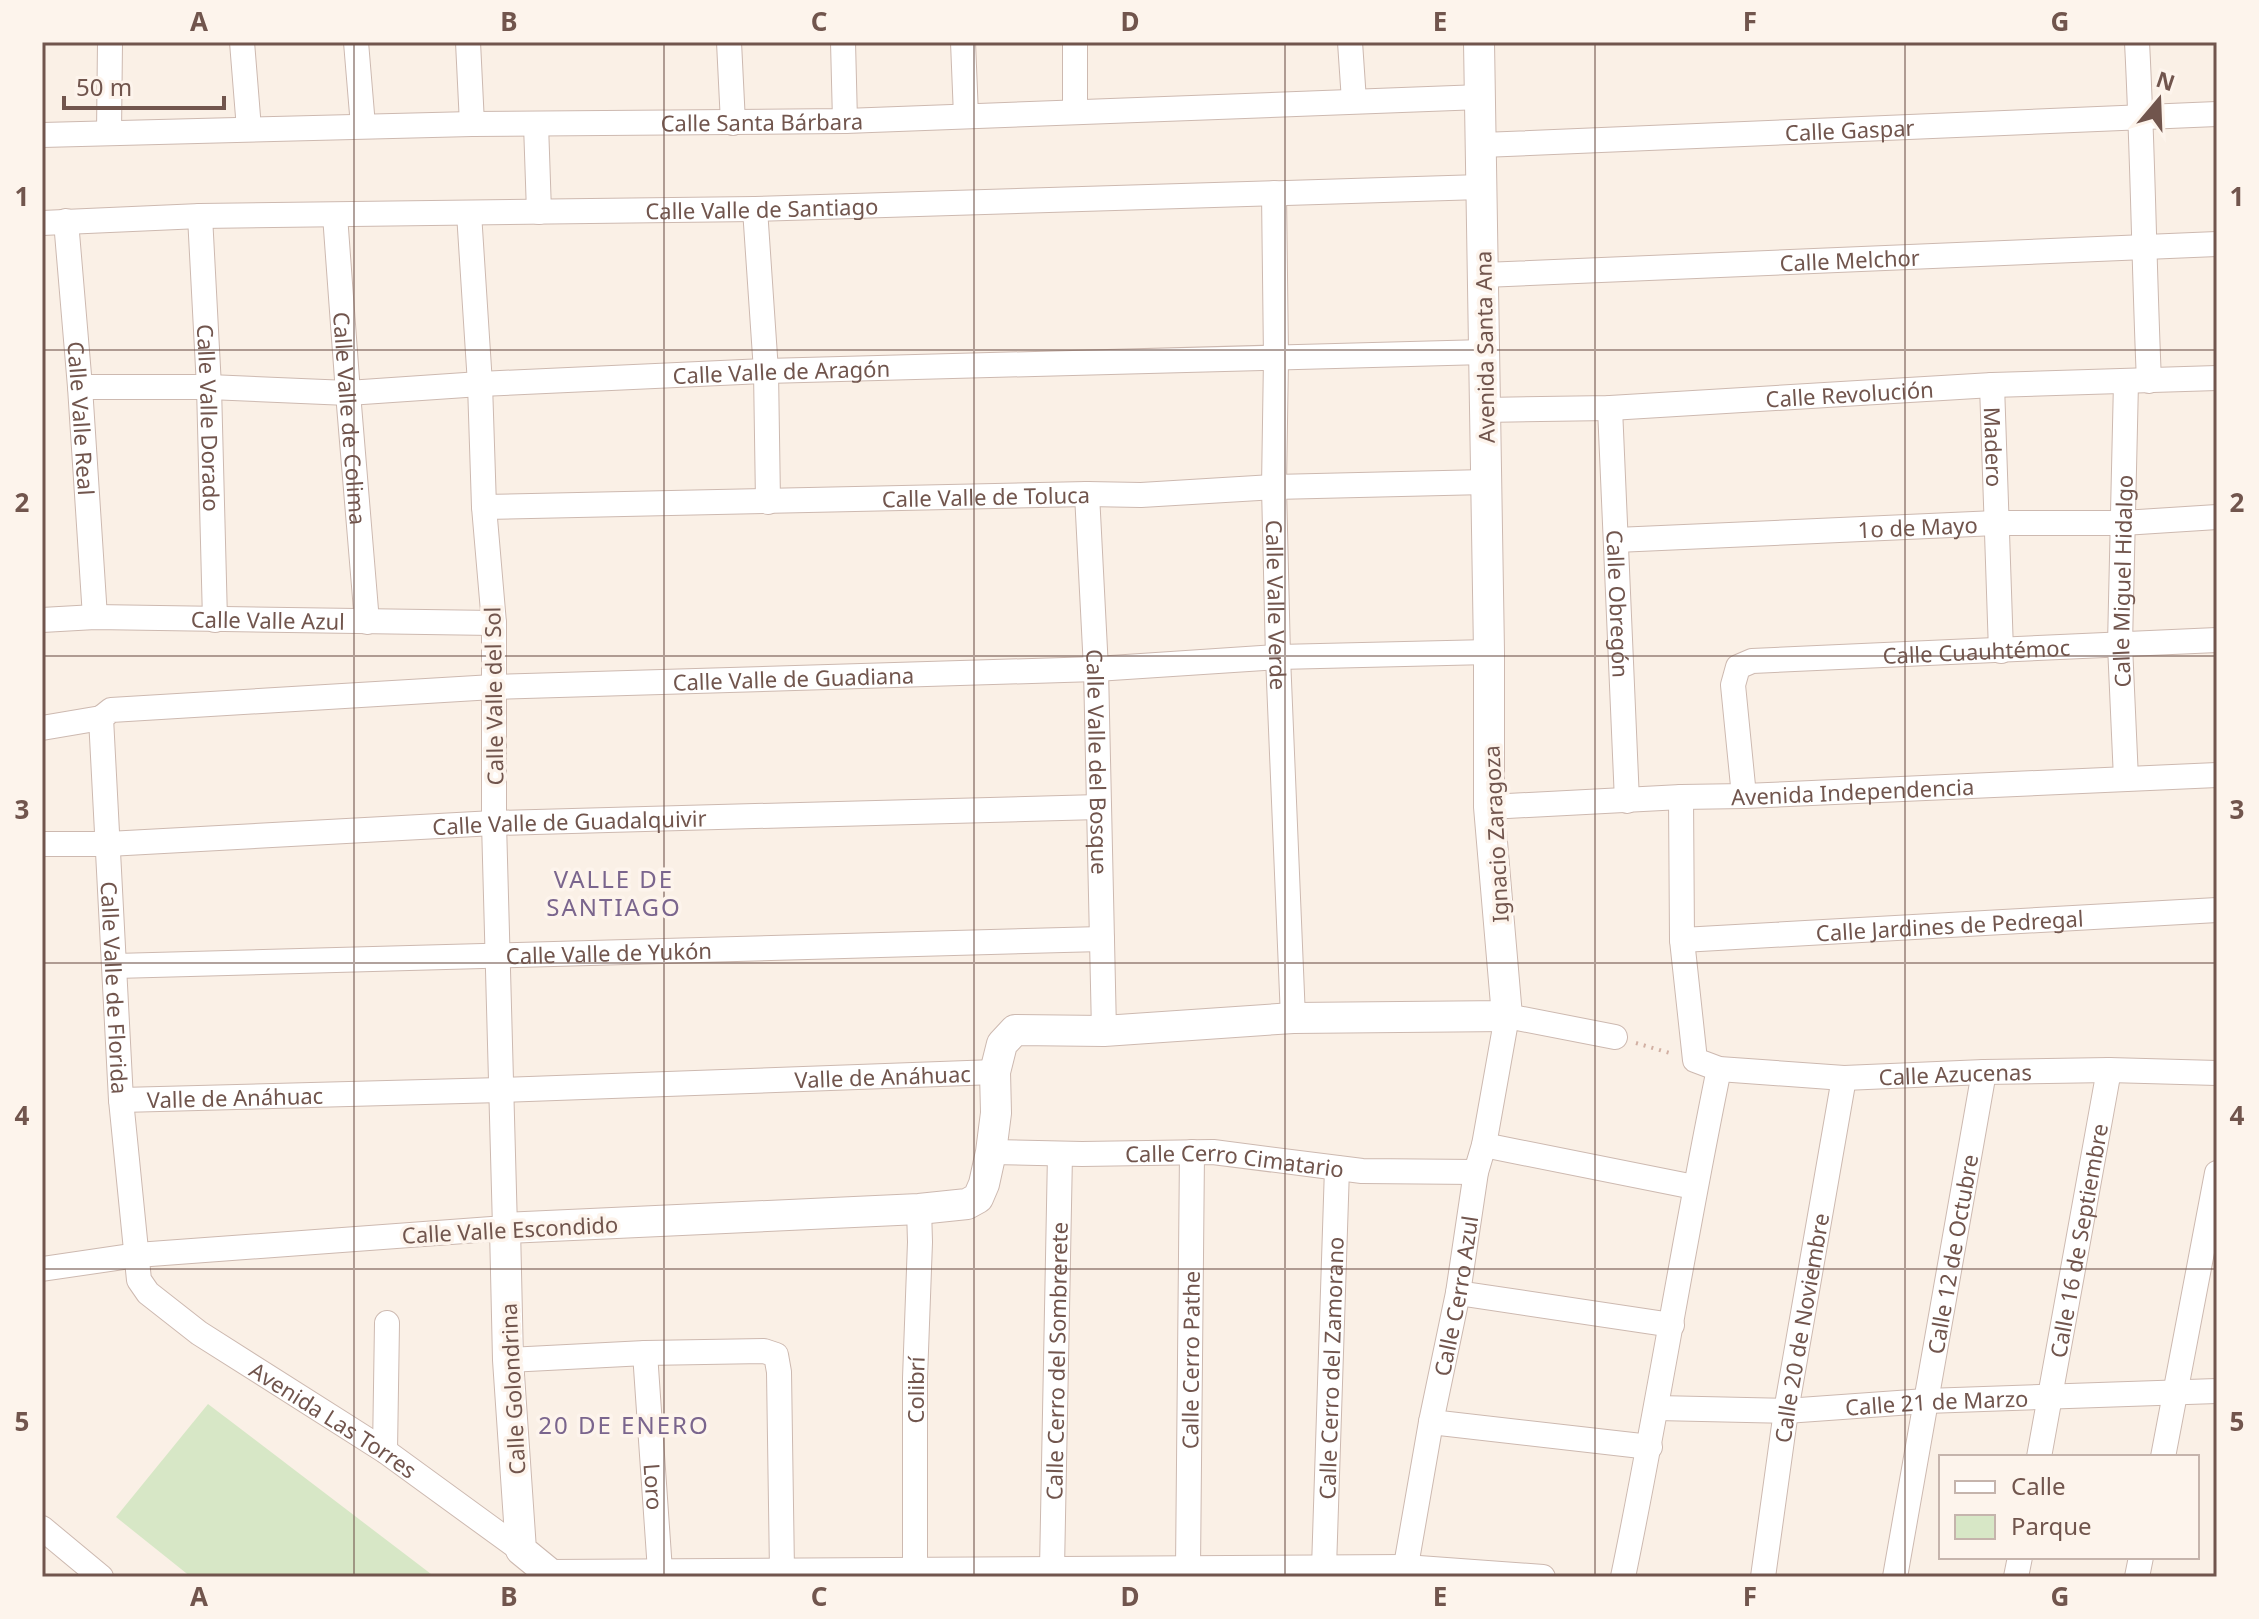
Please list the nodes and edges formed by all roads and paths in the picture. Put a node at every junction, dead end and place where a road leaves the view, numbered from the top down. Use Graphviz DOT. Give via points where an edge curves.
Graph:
graph roads {
  1 [pos="110,42"];
  2 [pos="242,42"];
  3 [pos="356,42"];
  4 [pos="468,42"];
  5 [pos="729,42"];
  6 [pos="843,42"];
  7 [pos="963,42"];
  8 [pos="1075,42"];
  9 [pos="1350,42"];
  10 [pos="1479,42"];
  11 [pos="2137,42"];
  12 [pos="1481,97"];
  13 [pos="1354,101"];
  14 [pos="1075,112"];
  15 [pos="2217,114"];
  16 [pos="966,116"];
  17 [pos="2141,117"];
  18 [pos="845,121"];
  19 [pos="733,123"];
  20 [pos="472,124"];
  21 [pos="536,124"];
  22 [pos="363,126"];
  23 [pos="249,129"];
  24 [pos="109,133"];
  25 [pos="42,135"];
  26 [pos="1482,145"];
  27 [pos="1481,187"];
  28 [pos="1274,193"];
  29 [pos="755,209"];
  30 [pos="539,212"];
  31 [pos="469,213"];
  32 [pos="335,215"];
  33 [pos="200,216"];
  34 [pos="54,222"];
  35 [pos="2217,244"];
  36 [pos="2143,246"];
  37 [pos="1484,275"];
  38 [pos="1485,352"];
  39 [pos="1276,358"];
  40 [pos="766,371"];
  41 [pos="2217,378"];
  42 [pos="2138,382"];
  43 [pos="480,384"];
  44 [pos="1992,385"];
  45 [pos="80,387"];
  46 [pos="209,387"];
  47 [pos="348,393"];
  48 [pos="1610,408"];
  49 [pos="1484,410"];
  50 [pos="1486,482"];
  51 [pos="1274,487"];
  52 [pos="1087,494"];
  53 [pos="768,502"];
  54 [pos="484,507"];
  55 [pos="2217,517"];
  56 [pos="1996,523"];
  57 [pos="2123,523"];
  58 [pos="1616,540"];
  59 [pos="95,617"];
  60 [pos="42,620"];
  61 [pos="215,620"];
  62 [pos="367,622"];
  63 [pos="494,623"];
  64 [pos="2217,640"];
  65 [pos="2120,645"];
  66 [pos="2001,651"];
  67 [pos="1489,652"];
  68 [pos="1278,657"];
  69 [pos="1096,669"];
  70 [pos="493,687"];
  71 [pos="101,718"];
  72 [pos="42,728"];
  73 [pos="2217,775"];
  74 [pos="2126,779"];
  75 [pos="1744,796"];
  76 [pos="1681,797"];
  77 [pos="1627,801"];
  78 [pos="1099,807"];
  79 [pos="1489,807"];
  80 [pos="494,823"];
  81 [pos="42,844"];
  82 [pos="108,844"];
  83 [pos="2217,910"];
  84 [pos="1102,939"];
  85 [pos="1682,940"];
  86 [pos="497,954"];
  87 [pos="115,966"];
  88 [pos="1507,1016"];
  89 [pos="1293,1018"];
  90 [pos="1104,1031"];
  91 [pos="1615,1037"];
  92 [pos="1695,1060"];
  93 [pos="1719,1069"];
  94 [pos="2109,1070"];
  95 [pos="995,1072"];
  96 [pos="1984,1072"];
  97 [pos="2217,1073"];
  98 [pos="1844,1078"];
  99 [pos="501,1090"];
  100 [pos="121,1100"];
  101 [pos="1484,1145"];
  102 [pos="991,1152"];
  103 [pos="1192,1152"];
  104 [pos="1060,1154"];
  105 [pos="1337,1168"];
  106 [pos="1476,1172"];
  107 [pos="2217,1173"];
  108 [pos="1694,1187"];
  109 [pos="919,1209"];
  110 [pos="505,1228"];
  111 [pos="137,1255"];
  112 [pos="42,1269"];
  113 [pos="1458,1293"];
  114 [pos="387,1323"];
  115 [pos="1672,1325"];
  116 [pos="645,1353"];
  117 [pos="508,1360"];
  118 [pos="2217,1391"];
  119 [pos="2177,1392"];
  120 [pos="2050,1398"];
  121 [pos="1926,1401"];
  122 [pos="1657,1408"];
  123 [pos="1786,1411"];
  124 [pos="1431,1422"];
  125 [pos="1650,1447"];
  126 [pos="385,1451"];
  127 [pos="2039,1455"];
  128 [pos="2163,1455"];
  129 [pos="42,1528"];
  130 [pos="521,1550"];
  131 [pos="1188,1568"];
  132 [pos="1324,1568"];
  133 [pos="1052,1569"];
  134 [pos="915,1570"];
  135 [pos="660,1571"];
  136 [pos="782,1571"];
  137 [pos="1404,1572"];
  138 [pos="976,1573"];
  139 [pos="551,1574"];
  140 [pos="101,1577"];
  141 [pos="1543,1577"];
  142 [pos="1623,1577"];
  143 [pos="1763,1577"];
  144 [pos="1895,1577"];
  1 -- 24 [label="street"];
  2 -- 23 [label="street"];
  3 -- 22 [label="street"];
  4 -- 20 [label="street"];
  5 -- 19 [label="street"];
  6 -- 18 [label="street"];
  7 -- 16 [label="street"];
  8 -- 14 [label="street"];
  9 -- 13 [label="street"];
  10 -- 12 [label="street, Avenida Santa Ana"];
  11 -- 17 [label="street, Calle Miguel Hidalgo"];
  12 -- 13 [label="street, Calle Santa Bárbara"];
  12 -- 26 [label="street, Avenida Santa Ana"];
  13 -- 14 [label="street, Calle Santa Bárbara"];
  14 -- 16 [label="street, Calle Santa Bárbara"];
  15 -- 17 [label="street, Calle Gaspar"];
  16 -- 18 [label="street, Calle Santa Bárbara"];
  17 -- 26 [label="street, Calle Gaspar"];
  17 -- 36 [label="street, Calle Miguel Hidalgo"];
  18 -- 19 [label="street, Calle Santa Bárbara"];
  19 -- 21 [label="street, Calle Santa Bárbara"];
  20 -- 21 [label="street, Calle Santa Bárbara"];
  20 -- 22 [label="street, Calle Santa Bárbara"];
  21 -- 30 [label="street"];
  22 -- 23 [label="street, Calle Santa Bárbara"];
  23 -- 24 [label="street, Calle Santa Bárbara"];
  24 -- 25 [label="street, Calle Santa Bárbara"];
  26 -- 27 [label="street, Avenida Santa Ana"];
  27 -- 28 [label="street, Calle Valle de Santiago"];
  27 -- 37 [label="street, Avenida Santa Ana"];
  28 -- 29 [label="street, Calle Valle de Santiago"];
  28 -- 39 [label="street, Calle Valle Verde"];
  29 -- 30 [label="street, Calle Valle de Santiago"];
  29 -- 40 [label="street"];
  30 -- 31 [label="street, Calle Valle de Santiago"];
  31 -- 32 [label="street, Calle Valle de Santiago"];
  31 -- 43 [label="street, Calle Valle del Sol"];
  32 -- 33 [label="street, Calle Valle de Santiago"];
  32 -- 47 [label="street, Calle Valle de Colima"];
  33 -- 34 [label="street, Calle Valle de Santiago"];
  33 -- 46 [label="street, Calle Valle Dorado"];
  34 -- 45 [label="street, Calle Valle Real"];
  35 -- 36 [label="street, Calle Melchor"];
  36 -- 37 [label="street, Calle Melchor"];
  36 -- 42 [label="street, Calle Miguel Hidalgo"];
  37 -- 38 [label="street, Avenida Santa Ana"];
  38 -- 39 [label="street, Calle Valle de Aragón"];
  38 -- 49 [label="street, Avenida Santa Ana"];
  39 -- 40 [label="street, Calle Valle de Aragón"];
  39 -- 51 [label="street, Calle Valle Verde"];
  40 -- 43 [label="street, Calle Valle de Aragón"];
  40 -- 53 [label="street"];
  41 -- 42 [label="street, Calle Revolución"];
  42 -- 44 [label="street, Calle Revolución"];
  42 -- 57 [label="street, Calle Miguel Hidalgo"];
  43 -- 47 [label="street, Calle Valle de Aragón"];
  43 -- 54 [label="street, Calle Valle del Sol"];
  44 -- 48 [label="street, Calle Revolución"];
  44 -- 56 [label="street, Madero"];
  45 -- 46 [label="street, Calle Valle de Aragón"];
  45 -- 59 [label="street, Calle Valle Real"];
  46 -- 47 [label="street, Calle Valle de Aragón"];
  46 -- 61 [label="street, Calle Valle Dorado"];
  47 -- 62 [label="street, Calle Valle de Colima"];
  48 -- 49 [label="street, Calle Revolución"];
  48 -- 58 [label="street, Calle Obregón"];
  49 -- 50 [label="street, Avenida Santa Ana"];
  50 -- 51 [label="street, Calle Valle de Toluca"];
  50 -- 67 [label="street, Avenida Santa Ana"];
  51 -- 52 [label="street, Calle Valle de Toluca"];
  51 -- 68 [label="street, Calle Valle Verde"];
  52 -- 53 [label="street, Calle Valle de Toluca"];
  52 -- 69 [label="street, Calle Valle del Bosque"];
  53 -- 54 [label="street, Calle Valle de Toluca"];
  54 -- 63 [label="street, Calle Valle del Sol"];
  55 -- 57 [label="street, 1o de Mayo"];
  56 -- 57 [label="street, 1o de Mayo"];
  56 -- 58 [label="street, 1o de Mayo"];
  56 -- 66 [label="street, Madero"];
  57 -- 65 [label="street, Calle Miguel Hidalgo"];
  58 -- 77 [label="street, Calle Obregón"];
  59 -- 60 [label="street, Calle Valle Azul"];
  59 -- 61 [label="street, Calle Valle Azul"];
  61 -- 62 [label="street, Calle Valle Azul"];
  62 -- 63 [label="street, Calle Valle Azul"];
  63 -- 70 [label="street, Calle Valle del Sol"];
  64 -- 65 [label="street, Calle Cuauhtémoc"];
  65 -- 66 [label="street, Calle Cuauhtémoc"];
  65 -- 74 [label="street, Calle Miguel Hidalgo"];
  66 -- 75 [label="street, Calle Cuauhtémoc" via="1752,661 1738,667 1733,685"];
  67 -- 68 [label="street, Calle Valle de Guadiana"];
  67 -- 79 [label="street, Ignacio Zaragoza"];
  68 -- 69 [label="street, Calle Valle de Guadiana"];
  68 -- 89 [label="street, Calle Valle Verde"];
  69 -- 70 [label="street, Calle Valle de Guadiana"];
  69 -- 78 [label="street, Calle Valle del Bosque"];
  70 -- 71 [label="street, Calle Valle de Guadiana" via="111,710"];
  70 -- 80 [label="street, Calle Valle del Sol"];
  71 -- 72 [label="street, Calle Valle de Guadiana"];
  71 -- 82 [label="street, Calle Valle de Florida"];
  73 -- 74 [label="street, Avenida Independencia"];
  74 -- 75 [label="street, Avenida Independencia"];
  75 -- 76 [label="street, Avenida Independencia"];
  76 -- 77 [label="street, Avenida Independencia"];
  76 -- 85 [label="street"];
  77 -- 79 [label="street, Avenida Independencia"];
  78 -- 80 [label="street, Calle Valle de Guadalquivir"];
  78 -- 84 [label="street, Calle Valle del Bosque"];
  79 -- 88 [label="street, Ignacio Zaragoza"];
  80 -- 82 [label="street, Calle Valle de Guadalquivir"];
  80 -- 86 [label="street, Calle Valle del Sol"];
  81 -- 82 [label="street, Calle Valle de Guadalquivir"];
  82 -- 87 [label="street, Calle Valle de Florida"];
  83 -- 85 [label="street, Calle Jardines de Pedregal"];
  84 -- 86 [label="street, Calle Valle de Yukón"];
  84 -- 90 [label="street, Calle Valle del Bosque"];
  85 -- 92 [label="street"];
  86 -- 87 [label="street, Calle Valle de Yukón"];
  86 -- 99 [label="street, Calle Valle del Sol"];
  87 -- 100 [label="street, Calle Valle de Florida"];
  88 -- 89 [label="street, Valle de Anáhuac"];
  88 -- 91 [label="street, Valle de Anáhuac"];
  88 -- 101 [label="street, Calle Cerro Azul"];
  89 -- 90 [label="street, Valle de Anáhuac"];
  90 -- 95 [label="street, Valle de Anáhuac" via="1015,1030 1002,1044"];
  91 -- 92 [label="path"];
  92 -- 93 [label="street, Calle Azucenas"];
  93 -- 98 [label="street, Calle Azucenas"];
  93 -- 108 [label="street"];
  94 -- 96 [label="street, Calle Azucenas"];
  94 -- 97 [label="street, Calle Azucenas"];
  94 -- 120 [label="street, Calle 16 de Septiembre"];
  95 -- 99 [label="street, Valle de Anáhuac"];
  95 -- 102 [label="street"];
  96 -- 98 [label="street, Calle Azucenas"];
  96 -- 121 [label="street, Calle 12 de Octubre"];
  98 -- 123 [label="street, Calle 20 de Noviembre"];
  99 -- 100 [label="street, Valle de Anáhuac"];
  99 -- 110 [label="street, Calle Valle del Sol"];
  100 -- 111 [label="street, Calle Valle de Florida"];
  101 -- 106 [label="street, Calle Cerro Azul"];
  101 -- 108 [label="street"];
  102 -- 104 [label="street, Calle Cerro Cimatario"];
  102 -- 109 [label="street, Calle Valle Escondido" via="978,1198"];
  103 -- 104 [label="street, Calle Cerro Cimatario"];
  103 -- 105 [label="street, Calle Cerro Cimatario"];
  103 -- 131 [label="street, Calle Cerro Pathe"];
  104 -- 133 [label="street, Calle Cerro del Sombrerete"];
  105 -- 106 [label="street, Calle Cerro Cimatario"];
  105 -- 132 [label="street, Calle Cerro del Zamorano"];
  106 -- 113 [label="street, Calle Cerro Azul"];
  107 -- 119 [label="street"];
  108 -- 115 [label="street"];
  109 -- 110 [label="street, Calle Valle Escondido"];
  109 -- 134 [label="street, Colibrí"];
  110 -- 111 [label="street, Calle Valle Escondido"];
  110 -- 117 [label="street, Calle Golondrina"];
  111 -- 112 [label="street, Calle Valle Escondido"];
  111 -- 126 [label="street, Avenida Las Torres" via="139,1280 148,1293 199,1333"];
  113 -- 115 [label="street"];
  113 -- 124 [label="street, Calle Cerro Azul"];
  114 -- 126 [label="street"];
  115 -- 122 [label="street"];
  116 -- 117 [label="street"];
  116 -- 135 [label="street, Loro"];
  116 -- 136 [label="street" via="776,1355"];
  117 -- 130 [label="street, Calle Golondrina"];
  118 -- 119 [label="street, Calle 21 de Marzo"];
  119 -- 120 [label="street, Calle 21 de Marzo"];
  119 -- 128 [label="street"];
  120 -- 121 [label="street, Calle 21 de Marzo"];
  120 -- 127 [label="street, Calle 16 de Septiembre"];
  121 -- 123 [label="street, Calle 21 de Marzo"];
  121 -- 144 [label="street, Calle 12 de Octubre"];
  122 -- 123 [label="street, Calle 21 de Marzo"];
  122 -- 125 [label="street"];
  123 -- 143 [label="street, Calle 20 de Noviembre"];
  124 -- 125 [label="street"];
  124 -- 137 [label="street, Calle Cerro Azul"];
  125 -- 142 [label="street"];
  126 -- 130 [label="street, Avenida Las Torres"];
  129 -- 140 [label="street"];
  130 -- 139 [label="street, Avenida Las Torres"];
  131 -- 132 [label="street"];
  131 -- 133 [label="street"];
  132 -- 137 [label="street"];
  133 -- 138 [label="street"];
  134 -- 136 [label="street"];
  134 -- 138 [label="street"];
  135 -- 136 [label="street"];
  135 -- 139 [label="street"];
  137 -- 141 [label="street"];
}
